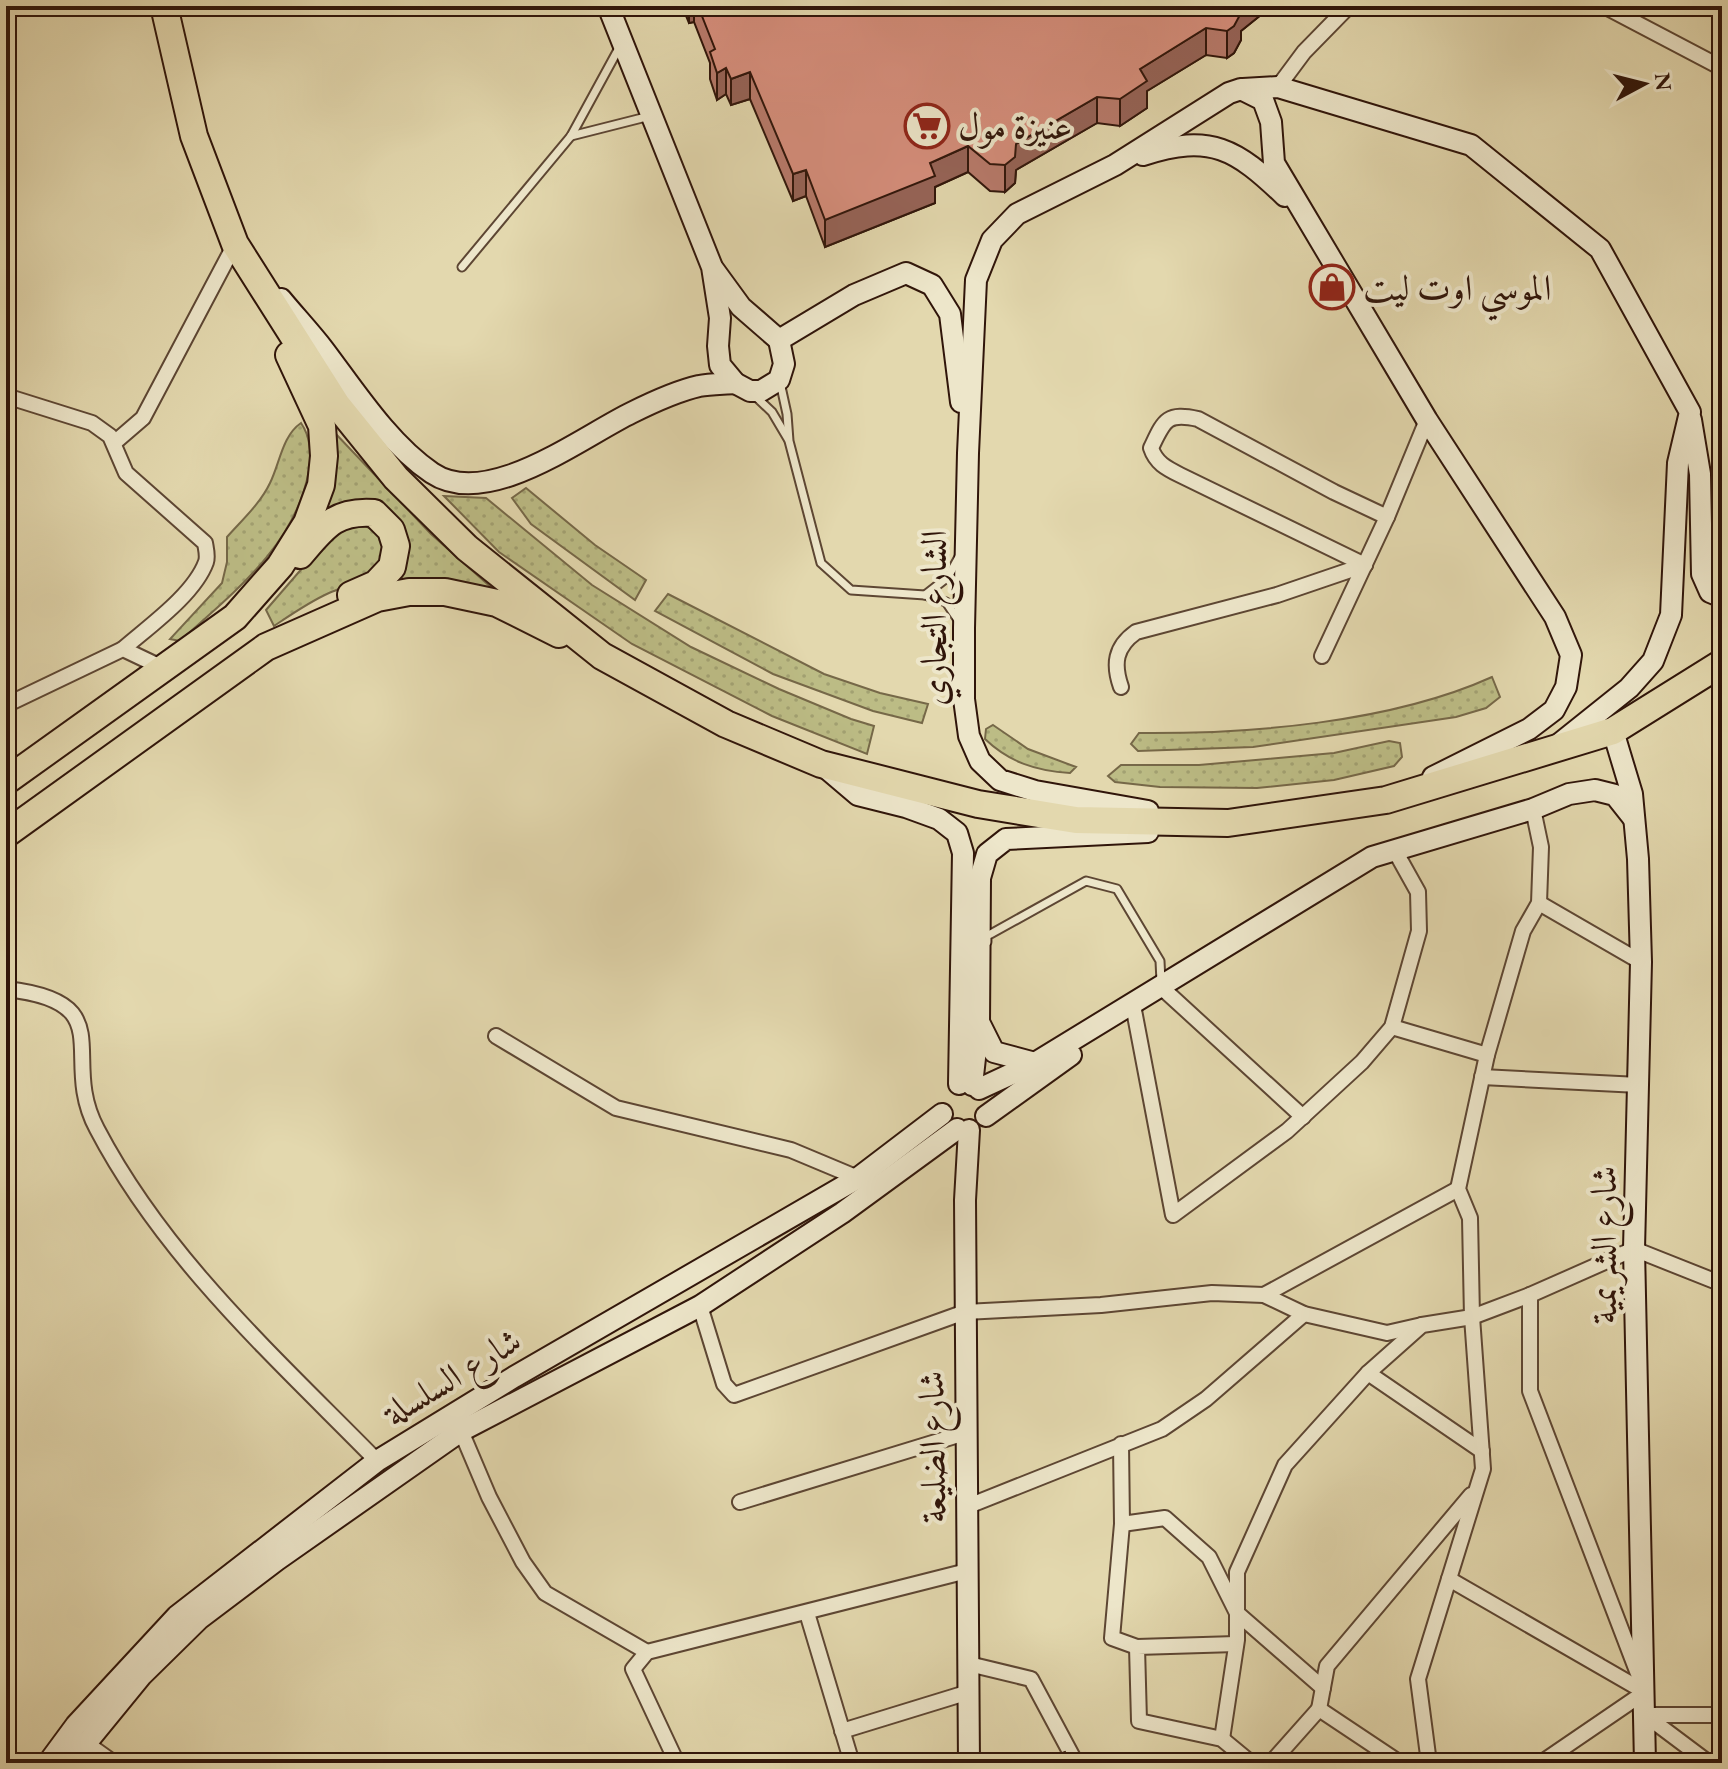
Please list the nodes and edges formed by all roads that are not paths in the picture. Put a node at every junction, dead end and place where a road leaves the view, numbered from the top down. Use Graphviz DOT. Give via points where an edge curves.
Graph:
graph roads {
  1 [pos="164,6"];
  2 [pos="608,6"];
  3 [pos="1349,6"];
  4 [pos="1604,6"];
  5 [pos="622,42"];
  6 [pos="1722,68"];
  7 [pos="1278,87"];
  8 [pos="1241,89"];
  9 [pos="651,115"];
  10 [pos="571,136"];
  11 [pos="1115,165"];
  12 [pos="1303,212"];
  13 [pos="235,244"];
  14 [pos="462,267"];
  15 [pos="712,267"];
  16 [pos="779,340"];
  17 [pos="779,380"];
  18 [pos="743,387"];
  19 [pos="6,396"];
  20 [pos="1690,412"];
  21 [pos="1427,420"];
  22 [pos="789,441"];
  23 [pos="114,443"];
  24 [pos="968,453"];
  25 [pos="1387,517"];
  26 [pos="966,542"];
  27 [pos="1365,565"];
  28 [pos="925,595"];
  29 [pos="1722,597"];
  30 [pos="235,617"];
  31 [pos="964,628"];
  32 [pos="266,647"];
  33 [pos="123,649"];
  34 [pos="602,656"];
  35 [pos="1322,656"];
  36 [pos="1722,663"];
  37 [pos="165,669"];
  38 [pos="1121,687"];
  39 [pos="6,705"];
  40 [pos="1613,731"];
  41 [pos="1550,751"];
  42 [pos="821,764"];
  43 [pos="6,781"];
  44 [pos="1386,800"];
  45 [pos="1533,809"];
  46 [pos="1634,819"];
  47 [pos="1228,823"];
  48 [pos="6,834"];
  49 [pos="1394,849"];
  50 [pos="1539,903"];
  51 [pos="1641,962"];
  52 [pos="1161,987"];
  53 [pos="6,989"];
  54 [pos="1133,1005"];
  55 [pos="978,1012"];
  56 [pos="1392,1027"];
  57 [pos="496,1036"];
  58 [pos="1487,1055"];
  59 [pos="1035,1063"];
  60 [pos="1482,1077"];
  61 [pos="1639,1085"];
  62 [pos="970,1086"];
  63 [pos="942,1114"];
  64 [pos="986,1116"];
  65 [pos="1303,1117"];
  66 [pos="963,1130"];
  67 [pos="858,1178"];
  68 [pos="1458,1189"];
  69 [pos="1634,1249"];
  70 [pos="1722,1284"];
  71 [pos="1264,1295"];
  72 [pos="1530,1295"];
  73 [pos="700,1306"];
  74 [pos="965,1312"];
  75 [pos="1304,1314"];
  76 [pos="1472,1317"];
  77 [pos="1422,1325"];
  78 [pos="1368,1373"];
  79 [pos="461,1431"];
  80 [pos="965,1433"];
  81 [pos="1121,1444"];
  82 [pos="1482,1451"];
  83 [pos="377,1461"];
  84 [pos="1477,1487"];
  85 [pos="740,1502"];
  86 [pos="966,1507"];
  87 [pos="1122,1524"];
  88 [pos="967,1571"];
  89 [pos="1449,1579"];
  90 [pos="807,1613"];
  91 [pos="1237,1613"];
  92 [pos="1236,1644"];
  93 [pos="1137,1647"];
  94 [pos="647,1652"];
  95 [pos="969,1664"];
  96 [pos="1323,1688"];
  97 [pos="969,1692"];
  98 [pos="1645,1692"];
  99 [pos="1319,1709"];
  100 [pos="1645,1715"];
  101 [pos="1722,1715"];
  102 [pos="842,1731"];
  103 [pos="1222,1739"];
  104 [pos="86,1743"];
  105 [pos="48,1763"];
  106 [pos="70,1763"];
  107 [pos="114,1763"];
  108 [pos="677,1763"];
  109 [pos="852,1763"];
  110 [pos="969,1763"];
  111 [pos="1076,1763"];
  112 [pos="1251,1763"];
  113 [pos="1271,1763"];
  114 [pos="1400,1763"];
  115 [pos="1429,1763"];
  116 [pos="1541,1763"];
  117 [pos="1645,1763"];
  118 [pos="1709,1763"];
  1 -- 13 [label="highway" via="194,136"];
  2 -- 5 [label="street"];
  3 -- 7 [label="street"];
  4 -- 6 [label="street"];
  5 -- 9 [label="street"];
  5 -- 10 [label="lane"];
  7 -- 8 [label="street"];
  7 -- 20 [label="street" via="1471,145 1600,249"];
  8 -- 11 [label="street"];
  8 -- 12 [label="street" via="1263,100 1271,122 1274,163"];
  9 -- 10 [label="lane"];
  9 -- 15 [label="street"];
  10 -- 14 [label="lane"];
  11 -- 12 [label="street" via="1194,143 1221,149 1255,168"];
  11 -- 24 [label="street" via="1017,214 992,240 976,280"];
  12 -- 21 [label="street"];
  13 -- 18 [label="street" via="365,406 412,456 453,483 508,478 633,411 697,386"];
  13 -- 23 [label="street" via="143,418"];
  13 -- 30 [label="highway" via="322,426 324,456 321,485 307,523 280,566"];
  13 -- 34 [label="highway" via="337,405 396,478 467,548"];
  15 -- 16 [label="street" via="741,307"];
  15 -- 18 [label="street" via="720,365"];
  16 -- 17 [label="street" via="784,364"];
  16 -- 24 [label="street" via="854,295 906,273 932,285 950,314"];
  17 -- 18 [label="street" via="761,391"];
  17 -- 22 [label="lane"];
  18 -- 22 [label="lane" via="772,412"];
  19 -- 23 [label="street" via="92,423"];
  20 -- 29 [label="street" via="1700,474 1702,574 1710,592"];
  20 -- 41 [label="street" via="1678,463 1671,615 1653,661 1629,688"];
  21 -- 25 [label="street"];
  21 -- 44 [label="street" via="1555,617 1571,655 1566,687 1554,710 1529,729"];
  22 -- 28 [label="lane" via="821,563 851,590"];
  23 -- 33 [label="street" via="126,473 205,543 207,559 169,609"];
  24 -- 26 [label="street, الشارع التجاري"];
  25 -- 27 [label="street"];
  25 -- 27 [label="street" via="1198,419 1170,417 1161,426 1151,448 1162,465"];
  26 -- 28 [label="lane" via="948,577"];
  26 -- 31 [label="street, الشارع التجاري"];
  27 -- 35 [label="street"];
  27 -- 38 [label="street" via="1277,595 1136,632 1115,660"];
  28 -- 31 [label="lane" via="946,602"];
  30 -- 32 [label="highway" via="269,590 335,518 374,513 391,530 396,546 392,567 376,584 315,610"];
  30 -- 37 [label="highway"];
  31 -- 47 [label="street, الشارع التجاري" via="969,736 980,761 1000,780 1118,807"];
  32 -- 34 [label="highway" via="377,598 445,592 497,603"];
  32 -- 48 [label="highway"];
  33 -- 37 [label="street"];
  33 -- 39 [label="street"];
  34 -- 42 [label="highway" via="726,724"];
  36 -- 40 [label="highway"];
  37 -- 43 [label="highway"];
  40 -- 41 [label="highway"];
  40 -- 46 [label="street, شارع الشريمية"];
  41 -- 44 [label="highway"];
  42 -- 47 [label="highway" via="978,804 1076,820"];
  42 -- 62 [label="street" via="858,795 939,819 957,833 963,853"];
  44 -- 47 [label="highway"];
  45 -- 46 [label="street" via="1595,790 1615,795"];
  45 -- 49 [label="street"];
  45 -- 50 [label="street" via="1541,847"];
  46 -- 51 [label="street, شارع الشريمية"];
  47 -- 55 [label="street" via="1091,837 1006,839 987,854 980,878"];
  49 -- 52 [label="street" via="1372,857"];
  49 -- 56 [label="street" via="1418,892 1419,931"];
  50 -- 51 [label="street"];
  50 -- 58 [label="street" via="1523,931"];
  51 -- 61 [label="street, شارع الشريمية"];
  52 -- 54 [label="street"];
  52 -- 55 [label="lane" via="1160,961 1117,889 1086,881 987,936"];
  52 -- 65 [label="street"];
  53 -- 83 [label="street" via="30,991 72,1010 80,1027 88,1108 143,1201 213,1294"];
  54 -- 59 [label="street"];
  54 -- 64 [label="street"];
  54 -- 65 [label="street" via="1173,1215"];
  55 -- 59 [label="street" via="994,1052"];
  55 -- 62 [label="street"];
  56 -- 58 [label="street"];
  56 -- 65 [label="street"];
  57 -- 67 [label="street" via="616,1108 791,1150"];
  58 -- 60 [label="street"];
  59 -- 62 [label="street"];
  60 -- 61 [label="street"];
  60 -- 68 [label="street"];
  61 -- 69 [label="street, شارع الشريمية"];
  62 -- 63 [label="street" via="944,1095"];
  62 -- 64 [label="street" via="987,1102"];
  63 -- 66 [label="street" via="948,1124"];
  63 -- 67 [label="street, شارع السلسلة"];
  64 -- 66 [label="street"];
  66 -- 73 [label="street, شارع السلسلة"];
  66 -- 74 [label="street, شارع الضليعة"];
  67 -- 83 [label="street, شارع السلسلة"];
  68 -- 71 [label="street"];
  68 -- 76 [label="street" via="1470,1218"];
  69 -- 70 [label="street"];
  69 -- 72 [label="street"];
  69 -- 98 [label="street, شارع الشريمية"];
  71 -- 74 [label="street" via="1212,1293"];
  71 -- 75 [label="street"];
  72 -- 76 [label="street"];
  72 -- 98 [label="street" via="1530,1391"];
  73 -- 74 [label="street" via="724,1384 734,1395"];
  73 -- 79 [label="street, شارع السلسلة"];
  74 -- 80 [label="street, شارع الضليعة"];
  75 -- 77 [label="street" via="1387,1333"];
  75 -- 81 [label="street" via="1206,1399 1162,1429"];
  76 -- 77 [label="street"];
  76 -- 82 [label="street"];
  77 -- 78 [label="street"];
  78 -- 82 [label="street"];
  78 -- 91 [label="street" via="1285,1465 1237,1572"];
  79 -- 94 [label="street" via="489,1497 545,1593"];
  79 -- 104 [label="street, شارع السلسلة" via="199,1619 142,1675"];
  80 -- 85 [label="street"];
  80 -- 86 [label="street, شارع الضليعة"];
  81 -- 86 [label="street"];
  81 -- 87 [label="street"];
  82 -- 84 [label="street"];
  83 -- 105 [label="street, شارع السلسلة" via="177,1616 76,1725"];
  84 -- 89 [label="street"];
  84 -- 96 [label="street" via="1327,1666"];
  86 -- 88 [label="street, شارع الضليعة"];
  87 -- 91 [label="street" via="1165,1518 1209,1557"];
  87 -- 93 [label="street" via="1112,1638"];
  88 -- 90 [label="street"];
  88 -- 95 [label="street, شارع الضليعة"];
  89 -- 98 [label="street"];
  89 -- 115 [label="street" via="1418,1679"];
  90 -- 94 [label="street"];
  90 -- 102 [label="street"];
  91 -- 92 [label="street"];
  91 -- 96 [label="street"];
  92 -- 93 [label="street"];
  92 -- 103 [label="street"];
  93 -- 103 [label="street" via="1139,1721"];
  94 -- 108 [label="street" via="633,1669"];
  95 -- 97 [label="street, شارع الضليعة"];
  95 -- 111 [label="street" via="1031,1679"];
  96 -- 99 [label="street"];
  97 -- 102 [label="street"];
  97 -- 110 [label="street, شارع الضليعة"];
  98 -- 100 [label="street, شارع الشريمية"];
  98 -- 116 [label="street"];
  99 -- 113 [label="street"];
  99 -- 114 [label="street"];
  100 -- 101 [label="street"];
  100 -- 117 [label="street, شارع الشريمية"];
  100 -- 118 [label="street"];
  102 -- 109 [label="street"];
  103 -- 112 [label="street"];
  104 -- 106 [label="street, شارع السلسلة"];
  104 -- 107 [label="street"];
}
